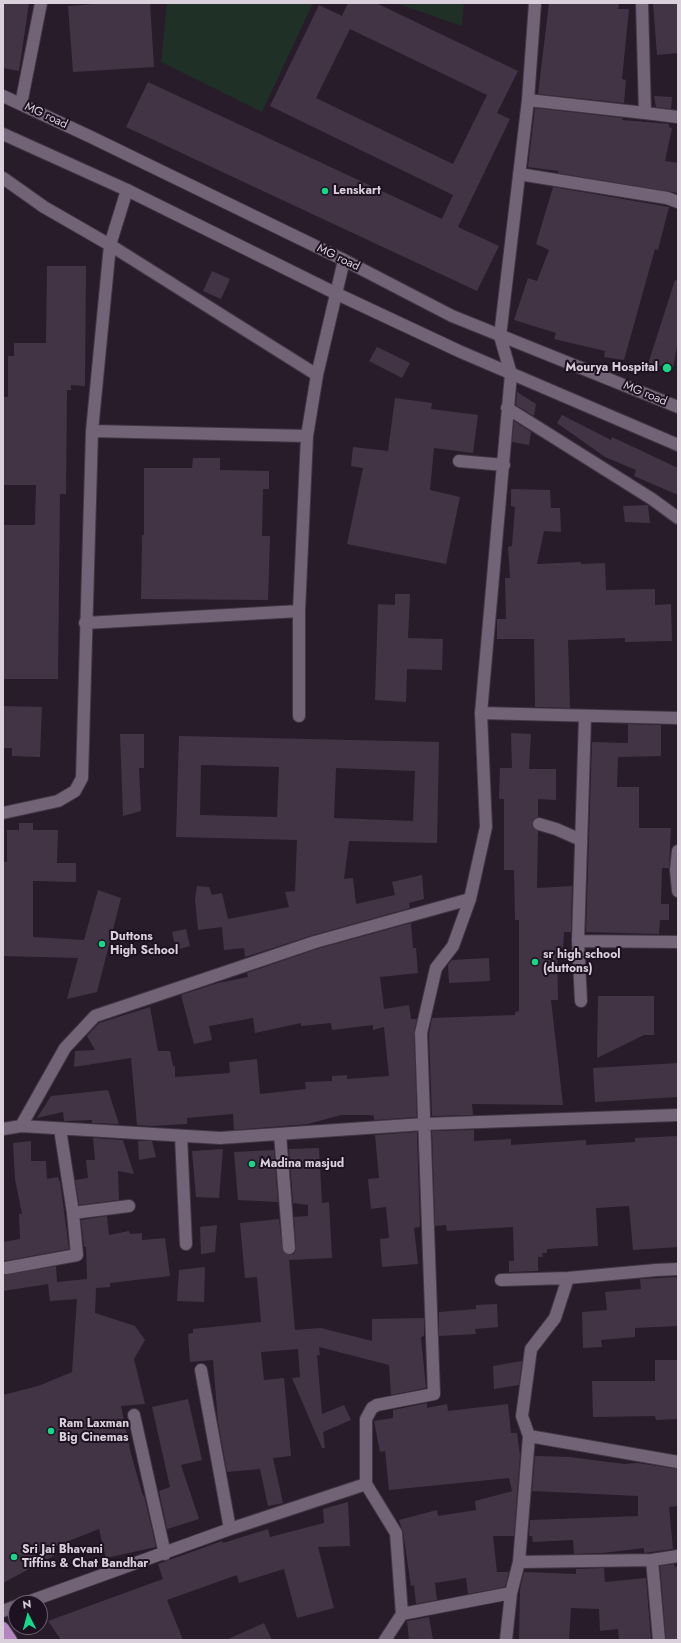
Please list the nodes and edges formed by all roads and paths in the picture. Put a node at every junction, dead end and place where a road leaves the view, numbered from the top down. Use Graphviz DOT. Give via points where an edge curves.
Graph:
graph roads {
  1 [pos="41,3"];
  2 [pos="535,3"];
  3 [pos="642,3"];
  4 [pos="3,96"];
  5 [pos="528,100"];
  6 [pos="20,104"];
  7 [pos="645,113"];
  8 [pos="678,117"];
  9 [pos="3,134"];
  10 [pos="519,174"];
  11 [pos="3,178"];
  12 [pos="127,190"];
  13 [pos="678,202"];
  14 [pos="110,244"];
  15 [pos="344,260"];
  16 [pos="335,292"];
  17 [pos="500,336"];
  18 [pos="511,374"];
  19 [pos="317,375"];
  20 [pos="678,407"];
  21 [pos="507,408"];
  22 [pos="92,431"];
  23 [pos="307,436"];
  24 [pos="678,445"];
  25 [pos="459,461"];
  26 [pos="504,465"];
  27 [pos="678,518"];
  28 [pos="299,611"];
  29 [pos="85,623"];
  30 [pos="481,713"];
  31 [pos="299,716"];
  32 [pos="585,717"];
  33 [pos="678,718"];
  34 [pos="3,813"];
  35 [pos="540,824"];
  36 [pos="581,840"];
  37 [pos="678,851"];
  38 [pos="678,891"];
  39 [pos="470,899"];
  40 [pos="578,941"];
  41 [pos="678,942"];
  42 [pos="581,1001"];
  43 [pos="678,1115"];
  44 [pos="424,1124"];
  45 [pos="21,1126"];
  46 [pos="60,1128"];
  47 [pos="3,1129"];
  48 [pos="280,1134"];
  49 [pos="180,1136"];
  50 [pos="129,1206"];
  51 [pos="73,1213"];
  52 [pos="186,1244"];
  53 [pos="289,1248"];
  54 [pos="6,1268"];
  55 [pos="678,1269"];
  56 [pos="568,1278"];
  57 [pos="501,1280"];
  58 [pos="201,1370"];
  59 [pos="134,1415"];
  60 [pos="530,1436"];
  61 [pos="678,1462"];
  62 [pos="366,1484"];
  63 [pos="230,1529"];
  64 [pos="165,1554"];
  65 [pos="678,1556"];
  66 [pos="652,1560"];
  67 [pos="519,1562"];
  68 [pos="511,1593"];
  69 [pos="48,1595"];
  70 [pos="402,1614"];
  71 [pos="3,1628"];
  72 [pos="11,1640"];
  73 [pos="385,1640"];
  74 [pos="506,1640"];
  75 [pos="659,1640"];
  1 -- 6 [label="street"];
  2 -- 5 [label="street"];
  3 -- 7 [label="street"];
  4 -- 6 [label="street, MG road"];
  5 -- 7 [label="street"];
  5 -- 10 [label="street"];
  6 -- 15 [label="street, MG road"];
  7 -- 8 [label="street"];
  9 -- 12 [label="street"];
  10 -- 13 [label="street" via="667,198"];
  10 -- 17 [label="street"];
  11 -- 14 [label="street" via="44,207"];
  12 -- 14 [label="street"];
  12 -- 16 [label="street"];
  14 -- 19 [label="street"];
  14 -- 22 [label="street"];
  15 -- 16 [label="street"];
  15 -- 17 [label="street, MG road" via="452,316"];
  16 -- 18 [label="street"];
  16 -- 19 [label="street"];
  17 -- 18 [label="street"];
  17 -- 20 [label="street, MG road"];
  18 -- 21 [label="street"];
  18 -- 24 [label="street"];
  19 -- 23 [label="street"];
  21 -- 26 [label="street"];
  21 -- 27 [label="street"];
  22 -- 23 [label="street"];
  22 -- 29 [label="street"];
  23 -- 28 [label="street"];
  25 -- 26 [label="street"];
  26 -- 30 [label="street"];
  28 -- 29 [label="street"];
  28 -- 31 [label="street"];
  29 -- 34 [label="street" via="82,778 75,791 58,801"];
  30 -- 32 [label="street"];
  30 -- 39 [label="street" via="486,827"];
  32 -- 33 [label="street"];
  32 -- 36 [label="street"];
  35 -- 36 [label="street"];
  36 -- 40 [label="street"];
  37 -- 38 [label="street"];
  39 -- 44 [label="street" via="453,946 436,968 420,1033"];
  39 -- 45 [label="street" via="315,942 95,1016 65,1048"];
  40 -- 41 [label="street"];
  40 -- 42 [label="street"];
  43 -- 44 [label="street"];
  44 -- 48 [label="street"];
  44 -- 62 [label="street" via="434,1394 372,1408 366,1419"];
  45 -- 46 [label="street"];
  45 -- 47 [label="street"];
  46 -- 49 [label="street"];
  46 -- 51 [label="street"];
  48 -- 49 [label="street" via="220,1138"];
  48 -- 53 [label="street"];
  49 -- 52 [label="street"];
  50 -- 51 [label="street"];
  51 -- 54 [label="street" via="77,1255"];
  55 -- 56 [label="street"];
  56 -- 57 [label="street"];
  56 -- 60 [label="street" via="555,1318 530,1349 522,1416"];
  58 -- 63 [label="street"];
  59 -- 64 [label="street"];
  60 -- 61 [label="street"];
  60 -- 67 [label="street"];
  62 -- 63 [label="street"];
  62 -- 70 [label="street" via="396,1533"];
  63 -- 64 [label="street"];
  64 -- 69 [label="street"];
  65 -- 66 [label="street"];
  66 -- 67 [label="street"];
  66 -- 75 [label="street"];
  67 -- 68 [label="street"];
  68 -- 70 [label="street"];
  68 -- 74 [label="street"];
  70 -- 73 [label="street"];
  71 -- 72 [label="highway"];
}
